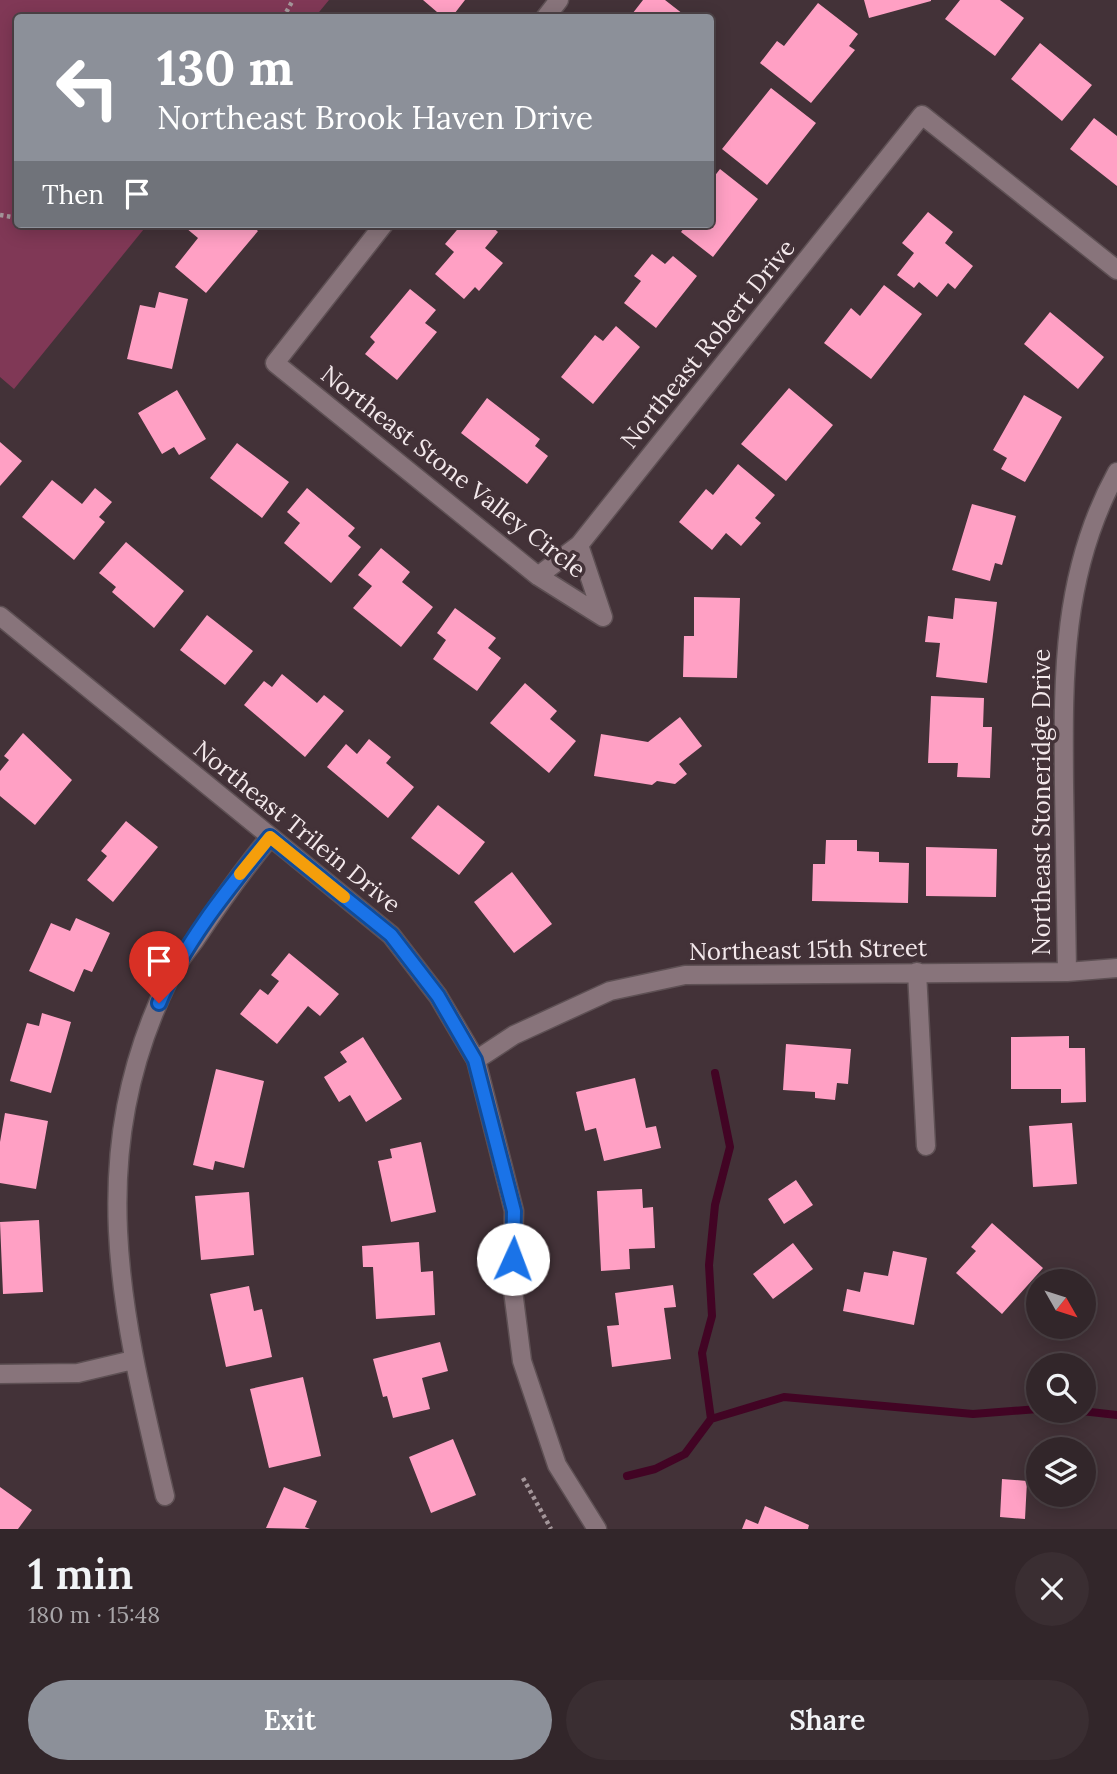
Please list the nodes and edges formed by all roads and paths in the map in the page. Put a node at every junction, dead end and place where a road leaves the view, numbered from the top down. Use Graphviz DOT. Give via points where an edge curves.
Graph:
graph roads {
  1 [pos="559,0"];
  2 [pos="548,14"];
  3 [pos="381,228"];
  4 [pos="1117,270"];
  5 [pos="1117,472"];
  6 [pos="579,545"];
  7 [pos="538,576"];
  8 [pos="0,616"];
  9 [pos="270,837"];
  10 [pos="1117,968"];
  11 [pos="917,972"];
  12 [pos="1067,972"];
  13 [pos="475,1060"];
  14 [pos="926,1146"];
  15 [pos="133,1360"];
  16 [pos="0,1374"];
  17 [pos="523,1478"];
  18 [pos="165,1496"];
  19 [pos="551,1529"];
  20 [pos="597,1529"];
  1 -- 2 [label="street"];
  3 -- 7 [label="street, Northeast Stone Valley Circle" via="275,363"];
  4 -- 6 [label="street, Northeast Robert Drive" via="922,115"];
  5 -- 12 [label="street, Northeast Stoneridge Drive" via="1088,538 1066,640"];
  6 -- 7 [label="street, Northeast Robert Drive"];
  6 -- 7 [label="street, Northeast Stone Valley Circle" via="603,617"];
  8 -- 9 [label="street, Northeast Trilein Drive"];
  9 -- 13 [label="street, Northeast Trilein Drive" via="391,935 438,996"];
  9 -- 15 [label="street" via="234,881 170,977 137,1054 118,1151 117,1254"];
  10 -- 12 [label="street, Northeast 15th Street"];
  11 -- 12 [label="street, Northeast 15th Street"];
  11 -- 13 [label="street, Northeast 15th Street" via="685,975 610,991 514,1035"];
  11 -- 14 [label="street"];
  13 -- 20 [label="street, Northeast Trilein Drive" via="514,1211 512,1283 522,1361 557,1465"];
  15 -- 16 [label="street" via="78,1373"];
  15 -- 18 [label="street"];
  17 -- 19 [label="path"];
}
